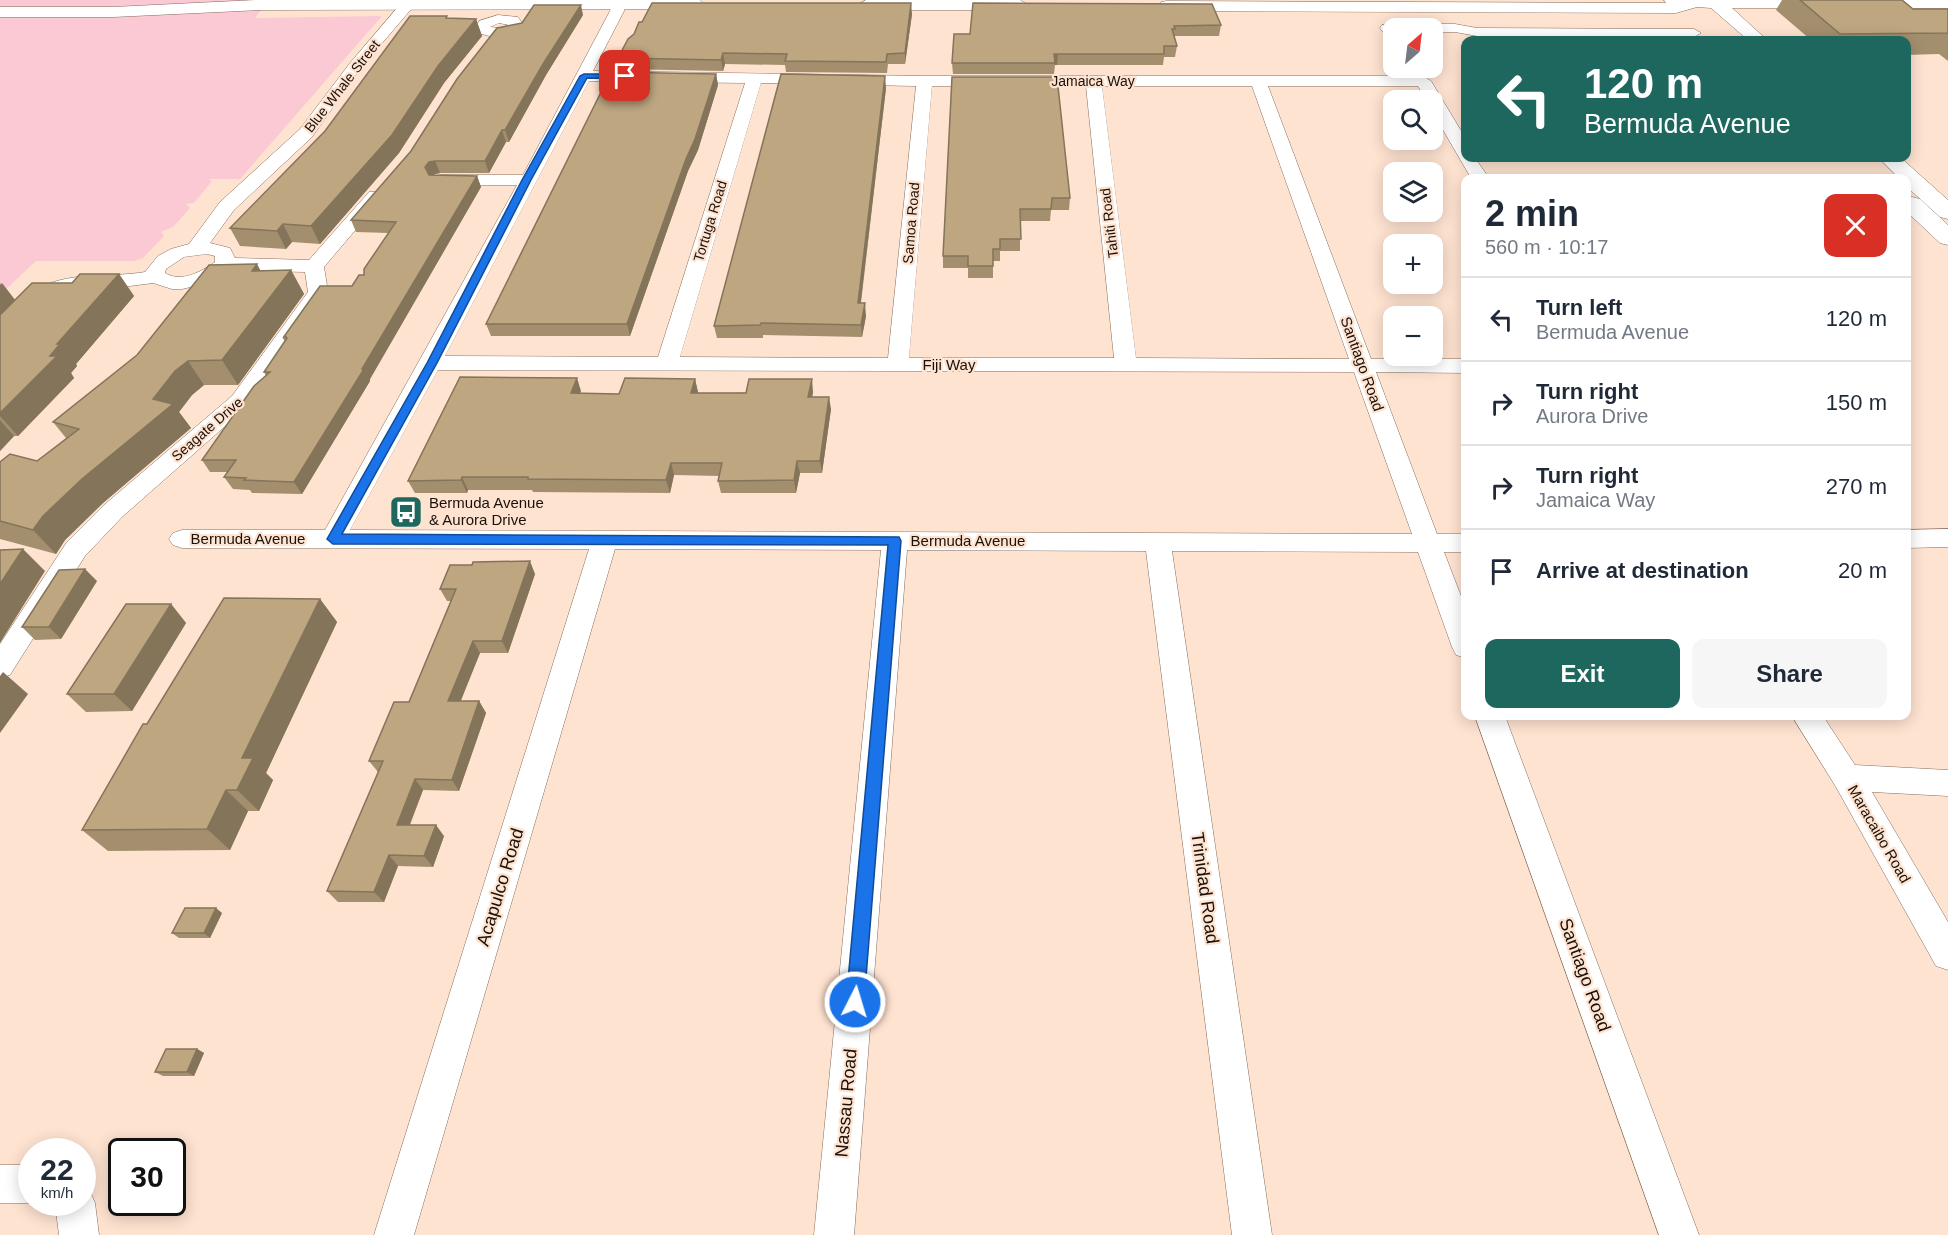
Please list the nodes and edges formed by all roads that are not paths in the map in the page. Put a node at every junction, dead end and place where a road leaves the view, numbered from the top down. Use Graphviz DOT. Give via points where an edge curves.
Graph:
graph roads {
  1 [pos="175,0"];
  2 [pos="1673,0"];
  3 [pos="1691,1"];
  4 [pos="0,2"];
  5 [pos="411,2"];
  6 [pos="619,2"];
  7 [pos="1714,2"];
  8 [pos="976,3"];
  9 [pos="1458,3"];
  10 [pos="1948,3"];
  11 [pos="530,4"];
  12 [pos="717,4"];
  13 [pos="846,5"];
  14 [pos="1038,5"];
  15 [pos="1154,6"];
  16 [pos="0,12"];
  17 [pos="1443,28"];
  18 [pos="1694,33"];
  19 [pos="1480,36"];
  20 [pos="1652,36"];
  21 [pos="1730,36"];
  22 [pos="1753,36"];
  23 [pos="480,51"];
  24 [pos="584,76"];
  25 [pos="754,79"];
  26 [pos="924,81"];
  27 [pos="1093,81"];
  28 [pos="1258,81"];
  29 [pos="1461,147"];
  30 [pos="390,178"];
  31 [pos="441,180"];
  32 [pos="527,180"];
  33 [pos="1911,187"];
  34 [pos="1911,204"];
  35 [pos="1948,212"];
  36 [pos="1948,238"];
  37 [pos="196,248"];
  38 [pos="224,264"];
  39 [pos="314,266"];
  40 [pos="156,276"];
  41 [pos="0,339"];
  42 [pos="432,363"];
  43 [pos="667,364"];
  44 [pos="898,364"];
  45 [pos="1126,365"];
  46 [pos="1362,366"];
  47 [pos="1461,366"];
  48 [pos="182,538"];
  49 [pos="1948,538"];
  50 [pos="333,539"];
  51 [pos="1911,539"];
  52 [pos="605,540"];
  53 [pos="895,541"];
  54 [pos="1158,542"];
  55 [pos="1427,543"];
  56 [pos="1461,543"];
  57 [pos="1461,634"];
  58 [pos="0,667"];
  59 [pos="1491,720"];
  60 [pos="1810,720"];
  61 [pos="1847,778"];
  62 [pos="1948,783"];
  63 [pos="1948,954"];
  64 [pos="0,1184"];
  65 [pos="18,1184"];
  66 [pos="77,1216"];
  67 [pos="79,1235"];
  68 [pos="394,1235"];
  69 [pos="834,1235"];
  70 [pos="1252,1235"];
  71 [pos="1679,1235"];
  1 -- 4 [label="street"];
  2 -- 3 [label="street"];
  3 -- 7 [label="street"];
  3 -- 9 [label="street" via="1676,8"];
  3 -- 21 [label="street"];
  5 -- 11 [label="street"];
  5 -- 16 [label="street"];
  5 -- 37 [label="street, Blue Whale Street" via="355,66 306,133 227,206"];
  6 -- 11 [label="street"];
  6 -- 12 [label="street"];
  6 -- 24 [label="street"];
  7 -- 10 [label="street"];
  7 -- 22 [label="street"];
  8 -- 13 [label="street"];
  8 -- 14 [label="street"];
  9 -- 15 [label="street"];
  9 -- 19 [label="street"];
  11 -- 23 [label="street" via="516,21 487,22 482,27 484,31 494,33"];
  17 -- 19 [label="street"];
  18 -- 20 [label="street"];
  19 -- 20 [label="street"];
  24 -- 25 [label="street, Jamaica Way"];
  24 -- 32 [label="street"];
  25 -- 26 [label="street, Jamaica Way"];
  25 -- 43 [label="street, Tortuga Road"];
  26 -- 27 [label="street, Jamaica Way"];
  26 -- 44 [label="street, Samoa Road"];
  27 -- 28 [label="street, Jamaica Way"];
  27 -- 45 [label="street, Tahiti Road"];
  28 -- 29 [label="street, Jamaica Way" via="1423,81"];
  28 -- 46 [label="street, Santiago Road"];
  30 -- 39 [label="street"];
  31 -- 32 [label="street"];
  32 -- 42 [label="street"];
  33 -- 35 [label="street"];
  34 -- 36 [label="street"];
  37 -- 38 [label="street" via="223,252"];
  37 -- 40 [label="street" via="164,260 155,271"];
  38 -- 39 [label="street"];
  38 -- 40 [label="street" via="189,282 168,282"];
  39 -- 58 [label="street, Seagate Drive" via="318,292 240,401 75,549"];
  40 -- 41 [label="street" via="56,286"];
  42 -- 43 [label="street, Fiji Way"];
  42 -- 50 [label="street"];
  43 -- 44 [label="street, Fiji Way"];
  44 -- 45 [label="street, Fiji Way"];
  45 -- 46 [label="street, Fiji Way"];
  46 -- 47 [label="street, Fiji Way"];
  46 -- 55 [label="street, Santiago Road"];
  48 -- 50 [label="street, Bermuda Avenue"];
  49 -- 51 [label="street"];
  50 -- 52 [label="street, Bermuda Avenue"];
  52 -- 53 [label="street, Bermuda Avenue"];
  52 -- 68 [label="street, Acapulco Road"];
  53 -- 54 [label="street, Bermuda Avenue"];
  53 -- 69 [label="street, Nassau Road"];
  54 -- 55 [label="street, Bermuda Avenue"];
  54 -- 70 [label="street, Trinidad Road"];
  55 -- 56 [label="street, Bermuda Avenue"];
  55 -- 57 [label="street, Santiago Road"];
  59 -- 71 [label="street, Santiago Road"];
  60 -- 61 [label="street, Maracaibo Road"];
  61 -- 62 [label="street"];
  61 -- 63 [label="street, Maracaibo Road"];
  64 -- 65 [label="street"];
  66 -- 67 [label="street"];
}
